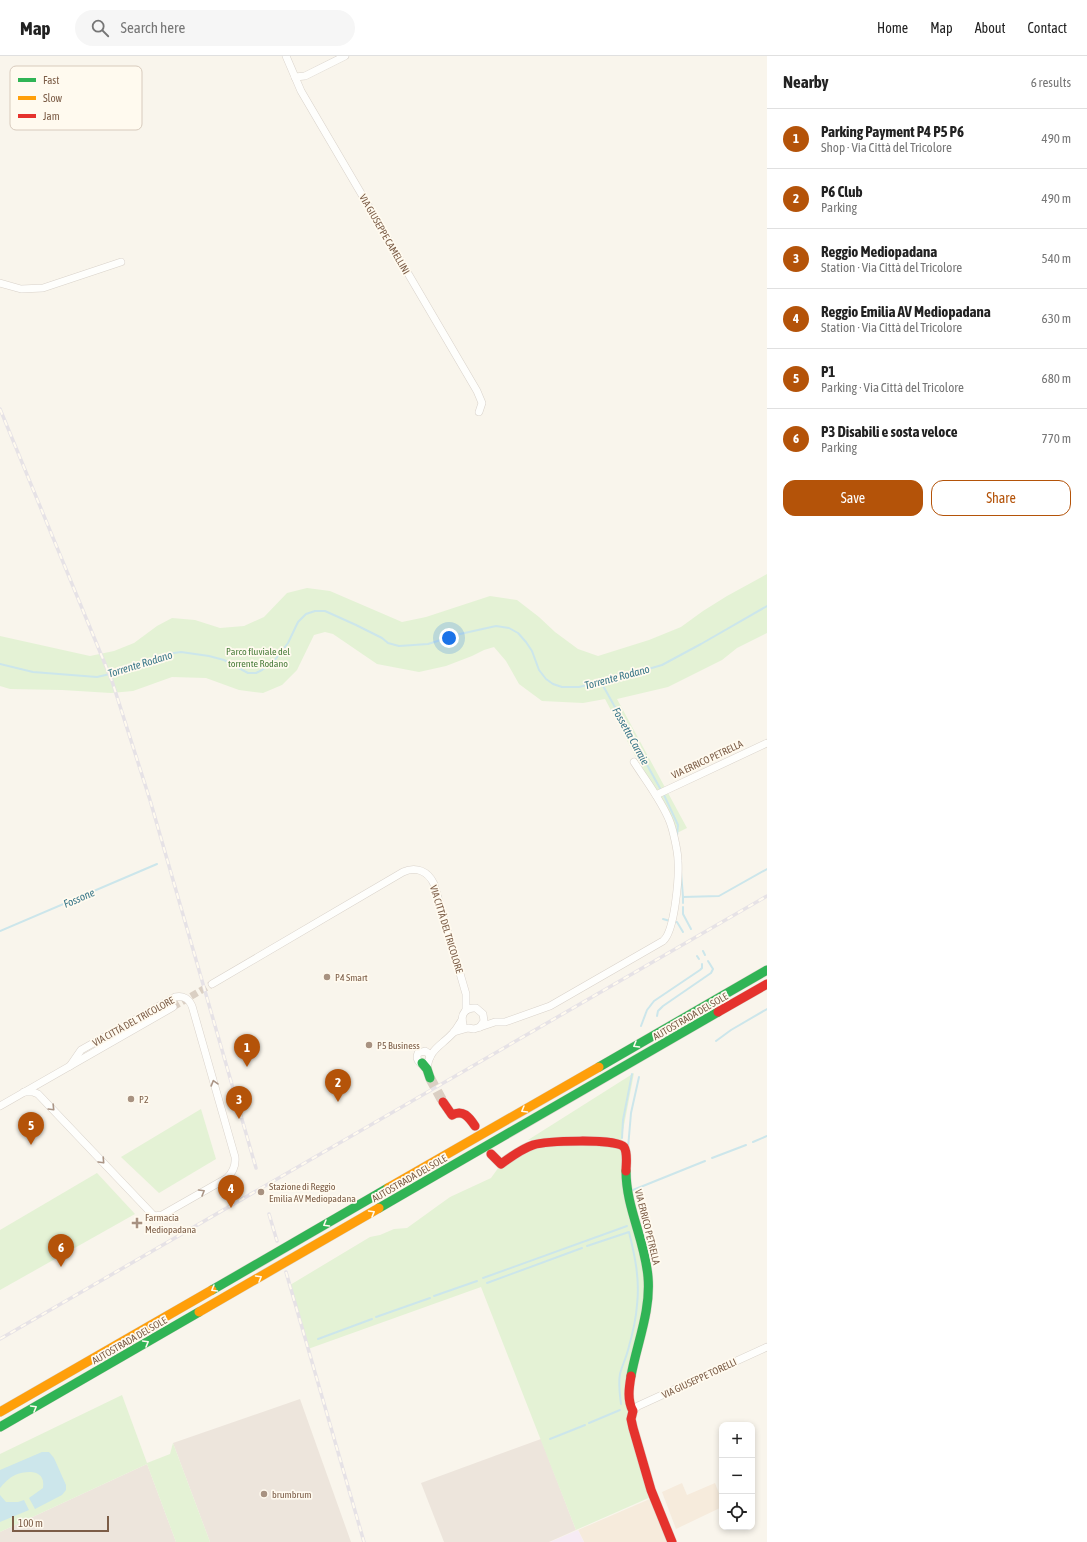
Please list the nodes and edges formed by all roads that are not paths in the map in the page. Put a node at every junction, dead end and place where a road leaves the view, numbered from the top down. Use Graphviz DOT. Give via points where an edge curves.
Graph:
graph roads {
  1 [pos="286,56"];
  2 [pos="345,56"];
  3 [pos="295,77"];
  4 [pos="120,262"];
  5 [pos="0,283"];
  6 [pos="479,412"];
  7 [pos="767,743"];
  8 [pos="634,762"];
  9 [pos="656,796"];
  10 [pos="767,970"];
  11 [pos="212,984"];
  12 [pos="767,984"];
  13 [pos="466,994"];
  14 [pos="173,1007"];
  15 [pos="476,1008"];
  16 [pos="466,1010"];
  17 [pos="483,1014"];
  18 [pos="462,1020"];
  19 [pos="495,1022"];
  20 [pos="480,1027"];
  21 [pos="468,1028"];
  22 [pos="454,1032"];
  23 [pos="427,1063"];
  24 [pos="70,1066"];
  25 [pos="24,1092"];
  26 [pos="443,1102"];
  27 [pos="0,1106"];
  28 [pos="475,1126"];
  29 [pos="491,1154"];
  30 [pos="767,1347"];
  31 [pos="633,1411"];
  32 [pos="0,1412"];
  33 [pos="0,1427"];
  34 [pos="672,1542"];
  1 -- 3 [label="street, VIA GIUSEPPE CAMELLINI"];
  2 -- 3 [label="street" via="305,76"];
  3 -- 6 [label="street, VIA GIUSEPPE CAMELLINI" via="478,391 482,404"];
  4 -- 5 [label="street" via="43,288 21,289"];
  7 -- 9 [label="street, VIA ERRICO PETRELLA"];
  8 -- 9 [label="street"];
  9 -- 19 [label="street" via="670,822 678,861 674,915 667,937 554,1004 505,1022"];
  10 -- 32 [label="main road, AUTOSTRADA DEL SOLE, one-way"];
  11 -- 13 [label="street, VIA CITTÀ DEL TRICOLORE" via="403,872 416,869 432,879"];
  33 -- 12 [label="main road, AUTOSTRADA DEL SOLE, one-way"];
  13 -- 15 [label="street"];
  13 -- 16 [label="street"];
  14 -- 24 [label="street"];
  15 -- 16 [label="street"];
  15 -- 17 [label="street"];
  16 -- 18 [label="street"];
  17 -- 19 [label="street"];
  17 -- 20 [label="street" via="484,1021"];
  18 -- 21 [label="street"];
  18 -- 22 [label="street"];
  19 -- 20 [label="street"];
  20 -- 21 [label="street"];
  21 -- 22 [label="street"];
  22 -- 23 [label="street" via="435,1048"];
  24 -- 25 [label="street, VIA CITTÀ DEL TRICOLORE"];
  25 -- 24 [label="street, VIA CITTÀ DEL TRICOLORE, one-way" via="38,1094 154,1216 162,1215 227,1178 231,1173 236,1164 235,1157 193,1008 186,998 174,997 81,1050"];
  25 -- 27 [label="street, VIA CITTÀ DEL TRICOLORE"];
  26 -- 28 [label="main road" via="452,1115 464,1112"];
  29 -- 31 [label="main road, VIA ERRICO PETRELLA" via="501,1164 530,1146 546,1142 609,1142 620,1144 624,1148 626,1188 646,1261 649,1283 646,1315 630,1381 629,1403"];
  30 -- 31 [label="street, VIA GIUSEPPE TORELLI" via="638,1406"];
  31 -- 34 [label="main road, VIA ERRICO PETRELLA" via="633,1428 649,1483"];
}
